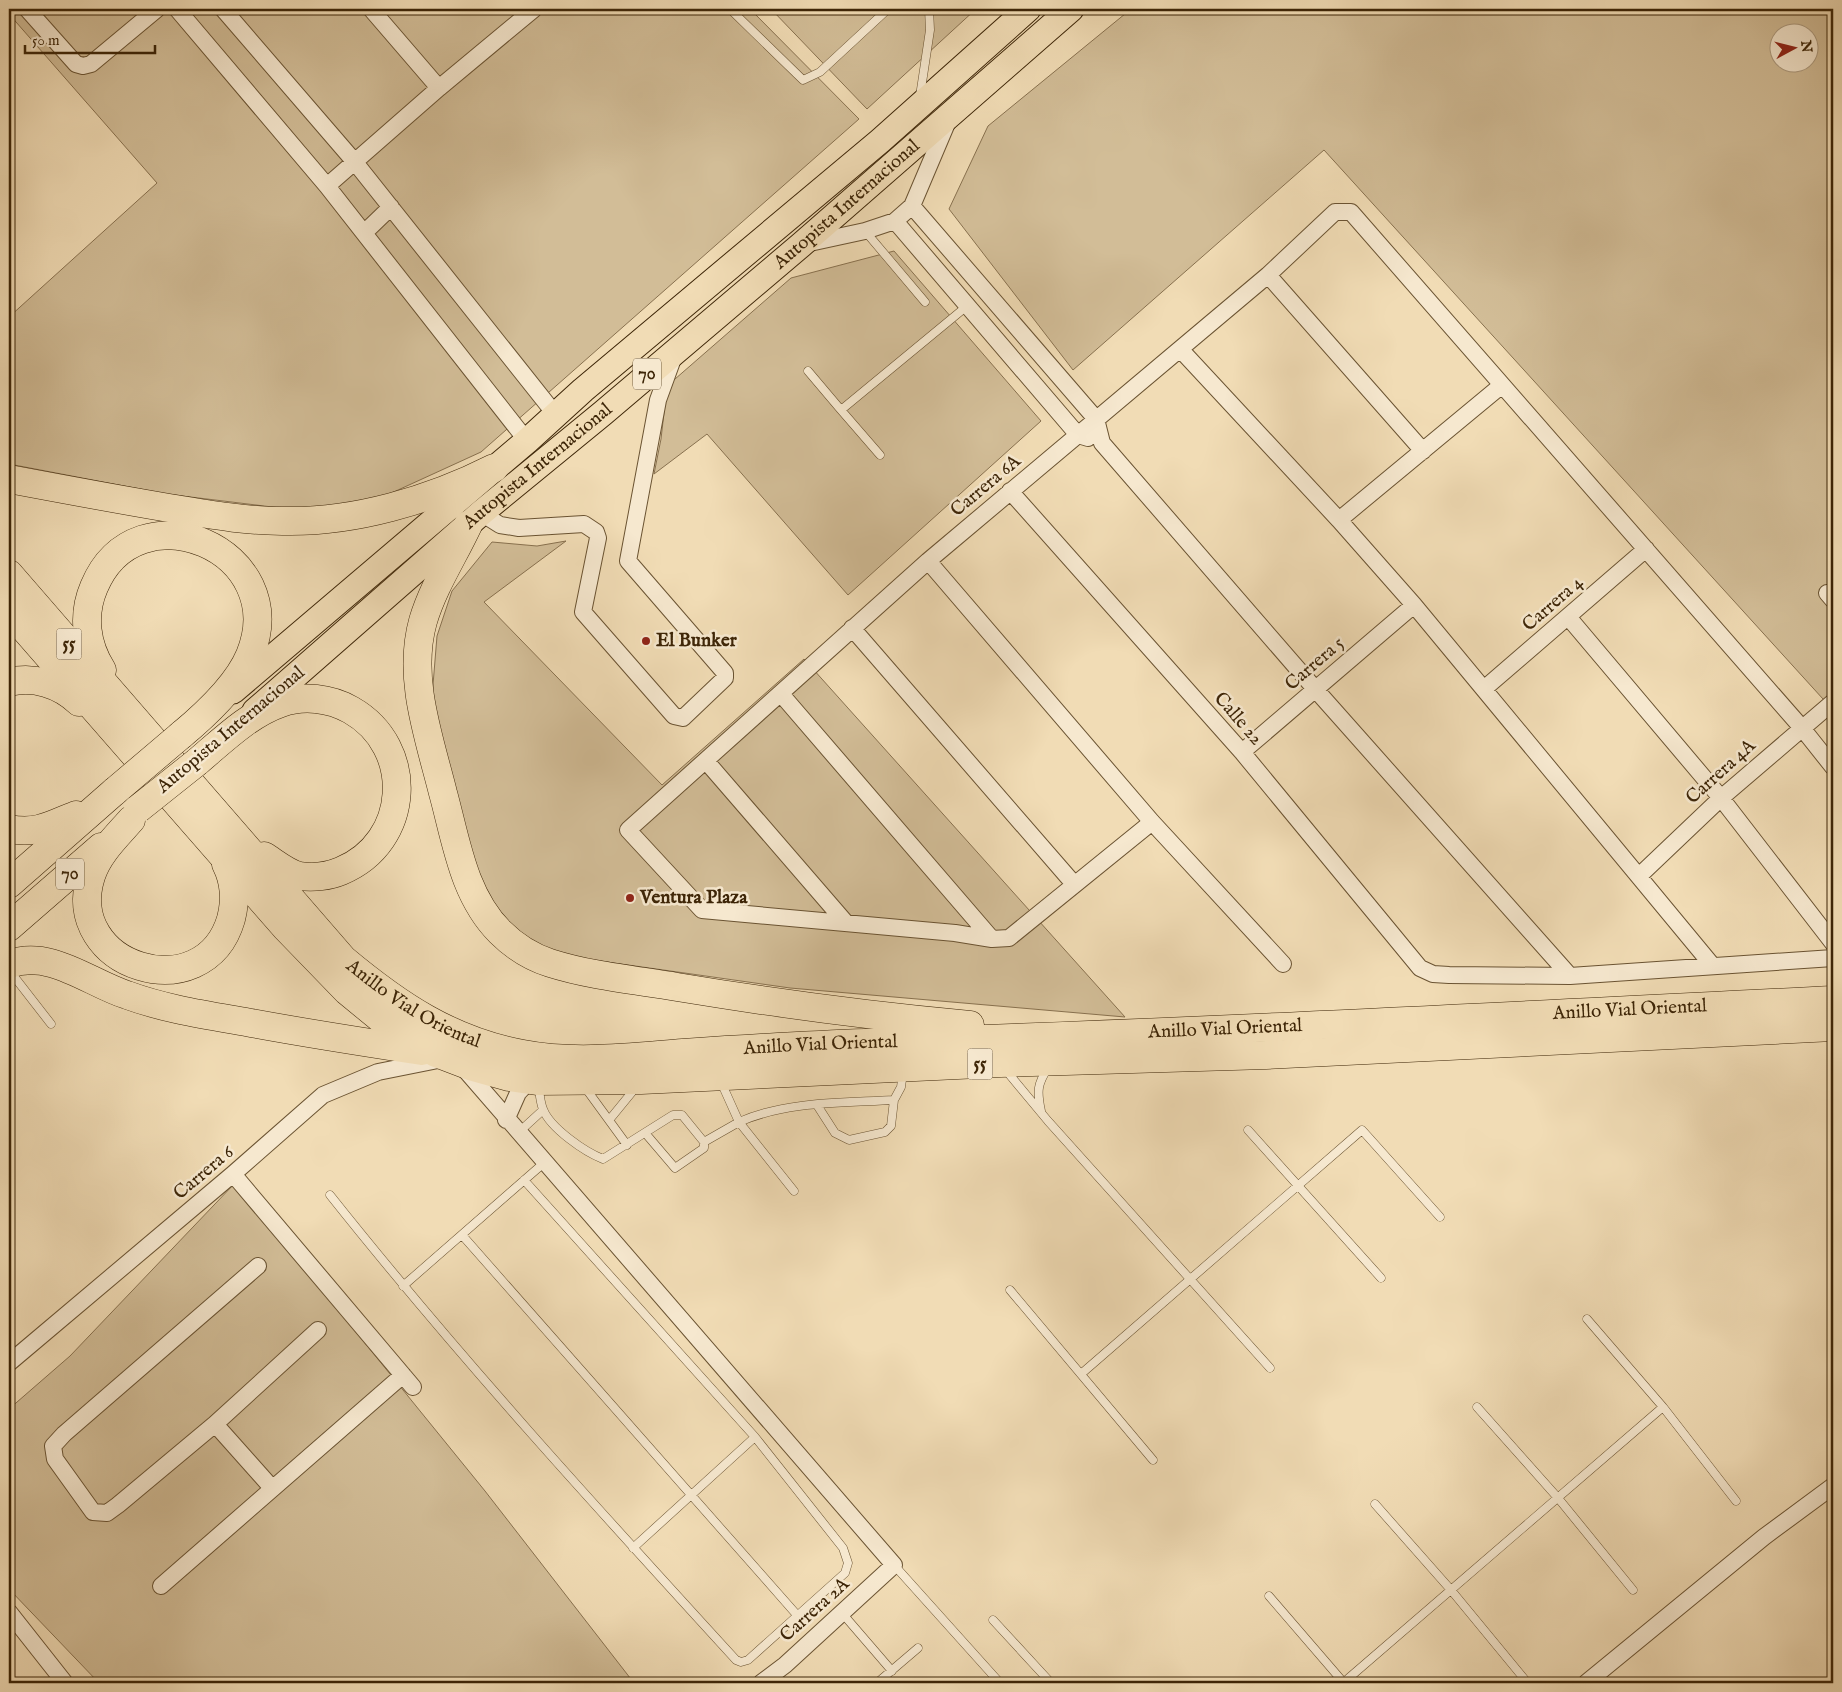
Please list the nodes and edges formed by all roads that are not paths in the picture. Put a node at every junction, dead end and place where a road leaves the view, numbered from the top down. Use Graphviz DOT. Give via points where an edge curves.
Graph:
graph roads {
  1 [pos="27,9"];
  2 [pos="157,9"];
  3 [pos="177,9"];
  4 [pos="223,9"];
  5 [pos="371,9"];
  6 [pos="533,9"];
  7 [pos="730,9"];
  8 [pos="888,9"];
  9 [pos="929,9"];
  10 [pos="1028,9"];
  11 [pos="1071,9"];
  12 [pos="439,88"];
  13 [pos="919,105"];
  14 [pos="951,115"];
  15 [pos="354,162"];
  16 [pos="327,186"];
  17 [pos="912,206"];
  18 [pos="391,208"];
  19 [pos="895,221"];
  20 [pos="865,231"];
  21 [pos="364,233"];
  22 [pos="800,245"];
  23 [pos="1268,275"];
  24 [pos="925,302"];
  25 [pos="968,306"];
  26 [pos="676,349"];
  27 [pos="1180,349"];
  28 [pos="808,371"];
  29 [pos="1502,385"];
  30 [pos="841,410"];
  31 [pos="555,414"];
  32 [pos="1096,419"];
  33 [pos="1078,434"];
  34 [pos="527,441"];
  35 [pos="1102,444"];
  36 [pos="1423,452"];
  37 [pos="880,454"];
  38 [pos="494,468"];
  39 [pos="9,479"];
  40 [pos="1010,491"];
  41 [pos="475,519"];
  42 [pos="1339,520"];
  43 [pos="1646,549"];
  44 [pos="928,562"];
  45 [pos="9,574"];
  46 [pos="1414,605"];
  47 [pos="9,611"];
  48 [pos="1569,618"];
  49 [pos="852,628"];
  50 [pos="9,682"];
  51 [pos="1485,688"];
  52 [pos="1316,690"];
  53 [pos="782,694"];
  54 [pos="1833,702"];
  55 [pos="205,715"];
  56 [pos="120,721"];
  57 [pos="1802,728"];
  58 [pos="224,739"];
  59 [pos="1242,752"];
  60 [pos="706,761"];
  61 [pos="1833,768"];
  62 [pos="1721,798"];
  63 [pos="106,799"];
  64 [pos="134,815"];
  65 [pos="1152,822"];
  66 [pos="9,829"];
  67 [pos="243,844"];
  68 [pos="214,846"];
  69 [pos="1639,876"];
  70 [pos="9,884"];
  71 [pos="1074,884"];
  72 [pos="846,923"];
  73 [pos="9,928"];
  74 [pos="992,939"];
  75 [pos="1833,943"];
  76 [pos="1833,958"];
  77 [pos="9,964"];
  78 [pos="1283,964"];
  79 [pos="1712,965"];
  80 [pos="9,970"];
  81 [pos="1570,976"];
  82 [pos="1833,1000"];
  83 [pos="51,1024"];
  84 [pos="1833,1027"];
  85 [pos="1032,1038"];
  86 [pos="447,1058"];
  87 [pos="1052,1061"];
  88 [pos="1000,1063"];
  89 [pos="904,1067"];
  90 [pos="718,1076"];
  91 [pos="642,1080"];
  92 [pos="534,1081"];
  93 [pos="581,1082"];
  94 [pos="894,1100"];
  95 [pos="817,1105"];
  96 [pos="543,1110"];
  97 [pos="1041,1113"];
  98 [pos="610,1119"];
  99 [pos="506,1120"];
  100 [pos="739,1122"];
  101 [pos="1248,1130"];
  102 [pos="518,1133"];
  103 [pos="646,1134"];
  104 [pos="704,1142"];
  105 [pos="627,1145"];
  106 [pos="546,1162"];
  107 [pos="233,1174"];
  108 [pos="524,1180"];
  109 [pos="1299,1184"];
  110 [pos="794,1191"];
  111 [pos="330,1195"];
  112 [pos="1440,1217"];
  113 [pos="462,1235"];
  114 [pos="258,1266"];
  115 [pos="1381,1278"];
  116 [pos="1191,1281"];
  117 [pos="403,1286"];
  118 [pos="1010,1290"];
  119 [pos="1587,1319"];
  120 [pos="318,1330"];
  121 [pos="9,1363"];
  122 [pos="1270,1368"];
  123 [pos="1081,1374"];
  124 [pos="1664,1406"];
  125 [pos="1477,1407"];
  126 [pos="214,1424"];
  127 [pos="755,1437"];
  128 [pos="1153,1460"];
  129 [pos="1833,1486"];
  130 [pos="272,1488"];
  131 [pos="693,1494"];
  132 [pos="1558,1498"];
  133 [pos="1736,1501"];
  134 [pos="1375,1504"];
  135 [pos="633,1548"];
  136 [pos="894,1565"];
  137 [pos="161,1586"];
  138 [pos="1452,1590"];
  139 [pos="1633,1590"];
  140 [pos="1269,1596"];
  141 [pos="9,1612"];
  142 [pos="842,1613"];
  143 [pos="797,1615"];
  144 [pos="993,1620"];
  145 [pos="918,1648"];
  146 [pos="892,1671"];
  147 [pos="1526,1681"];
  148 [pos="66,1683"];
  149 [pos="761,1683"];
  150 [pos="877,1683"];
  151 [pos="1000,1683"];
  152 [pos="1051,1683"];
  153 [pos="1344,1683"];
  154 [pos="1586,1683"];
  1 -- 2 [label="street" via="76,64 84,66 91,64"];
  3 -- 16 [label="street"];
  4 -- 15 [label="street"];
  5 -- 12 [label="street"];
  6 -- 12 [label="street"];
  7 -- 8 [label="lane" via="803,80 820,72"];
  9 -- 13 [label="lane" via="930,30"];
  10 -- 13 [label="main road, Autopista Internacional / 70"];
  11 -- 14 [label="main road, Autopista Internacional / 70"];
  12 -- 15 [label="street"];
  13 -- 31 [label="main road, Autopista Internacional / 70"];
  14 -- 17 [label="street"];
  14 -- 22 [label="main road, Autopista Internacional / 70"];
  15 -- 16 [label="street"];
  15 -- 18 [label="street"];
  16 -- 21 [label="street"];
  17 -- 19 [label="street"];
  17 -- 32 [label="street"];
  18 -- 21 [label="street"];
  18 -- 31 [label="street"];
  19 -- 20 [label="street"];
  19 -- 25 [label="street"];
  20 -- 22 [label="street"];
  20 -- 24 [label="lane"];
  21 -- 34 [label="street"];
  22 -- 26 [label="main road, Autopista Internacional / 70"];
  23 -- 27 [label="street, Carrera 6A"];
  23 -- 29 [label="street, Carrera 6A" via="1335,212 1351,212"];
  23 -- 36 [label="street"];
  25 -- 30 [label="lane"];
  25 -- 33 [label="street"];
  26 -- 41 [label="main road, Autopista Internacional / 70"];
  26 -- 41 [label="street" via="658,400 628,561 725,673 725,678 684,718 674,716 583,612 598,538 596,532 584,524 520,528"];
  27 -- 32 [label="street, Carrera 6A"];
  27 -- 42 [label="street"];
  28 -- 30 [label="lane"];
  29 -- 36 [label="street"];
  29 -- 43 [label="street"];
  30 -- 37 [label="lane"];
  31 -- 34 [label="main road, Autopista Internacional / 70"];
  32 -- 33 [label="street, Carrera 6A"];
  32 -- 35 [label="street"];
  33 -- 35 [label="street"];
  33 -- 40 [label="street, Carrera 6A"];
  34 -- 38 [label="main road, Autopista Internacional / 70"];
  35 -- 52 [label="street"];
  36 -- 42 [label="street"];
  38 -- 39 [label="highway" via="467,482 399,504 348,515 284,521 200,513"];
  38 -- 55 [label="main road, Autopista Internacional / 70"];
  40 -- 44 [label="street, Carrera 6A"];
  40 -- 59 [label="street, Calle 22"];
  41 -- 58 [label="main road, Autopista Internacional / 70"];
  41 -- 85 [label="highway" via="431,601 417,656 417,674 425,723 466,880 498,930 536,958 585,971 780,1004 999,1027"];
  42 -- 46 [label="street"];
  43 -- 48 [label="street, Carrera 4"];
  43 -- 57 [label="street"];
  44 -- 49 [label="street, Carrera 6A"];
  44 -- 65 [label="street"];
  45 -- 56 [label="highway, Anillo Vial Oriental / 55"];
  46 -- 51 [label="street"];
  46 -- 52 [label="street, Carrera 5"];
  47 -- 56 [label="highway, Anillo Vial Oriental / 55"];
  48 -- 51 [label="street, Carrera 4"];
  48 -- 62 [label="street"];
  49 -- 53 [label="street, Carrera 6A"];
  49 -- 71 [label="street"];
  50 -- 56 [label="highway" via="37,681 62,689"];
  51 -- 69 [label="street"];
  52 -- 59 [label="street, Carrera 5"];
  52 -- 81 [label="street"];
  53 -- 60 [label="street, Carrera 6A"];
  53 -- 74 [label="street"];
  54 -- 57 [label="street, Carrera 4A"];
  55 -- 56 [label="highway" via="249,657 257,630 255,602 245,576 227,555 203,541 176,535 148,538 123,550 103,570 91,594 86,622 91,649"];
  55 -- 63 [label="highway, Autopista Internacional / 70, bridge"];
  56 -- 67 [label="highway, Anillo Vial Oriental / 55"];
  56 -- 68 [label="highway, Anillo Vial Oriental / 55"];
  57 -- 61 [label="street"];
  57 -- 62 [label="street, Carrera 4A"];
  58 -- 64 [label="highway, Autopista Internacional / 70, bridge"];
  58 -- 67 [label="highway" via="258,714 282,703 321,700 346,707 368,722 384,742 394,767 397,793 386,831 370,852 349,867 324,876 298,876"];
  59 -- 81 [label="street, Calle 22" via="1420,968 1433,974"];
  60 -- 72 [label="street"];
  60 -- 72 [label="street, Carrera 6A" via="628,830 702,910"];
  62 -- 69 [label="street, Carrera 4A"];
  62 -- 75 [label="street"];
  63 -- 66 [label="highway" via="47,828 35,831"];
  63 -- 70 [label="highway, Autopista Internacional / 70"];
  64 -- 68 [label="highway" via="96,863 88,890 88,904 93,924 104,943 124,961 137,967 178,969 204,957 223,937 231,918 234,897 229,870"];
  64 -- 73 [label="highway, Autopista Internacional / 70"];
  65 -- 71 [label="street"];
  65 -- 78 [label="street"];
  67 -- 85 [label="highway, Anillo Vial Oriental / 55" via="343,959 379,988 436,1025 498,1049 542,1056 601,1057 791,1045"];
  68 -- 86 [label="highway, Anillo Vial Oriental / 55" via="347,991 386,1023"];
  69 -- 79 [label="street"];
  71 -- 74 [label="street" via="1009,938"];
  72 -- 74 [label="street" via="955,932"];
  76 -- 79 [label="street"];
  77 -- 86 [label="highway" via="34,961 55,964 154,1004"];
  79 -- 81 [label="street"];
  80 -- 83 [label="lane"];
  82 -- 85 [label="highway, Anillo Vial Oriental / 55"];
  84 -- 87 [label="highway, Anillo Vial Oriental / 55" via="1266,1055"];
  86 -- 92 [label="highway, Anillo Vial Oriental / 55"];
  86 -- 99 [label="street"];
  86 -- 107 [label="street, Carrera 6" via="378,1072 323,1096"];
  87 -- 88 [label="highway, Anillo Vial Oriental / 55"];
  87 -- 97 [label="lane" via="1037,1090"];
  88 -- 89 [label="highway, Anillo Vial Oriental / 55"];
  88 -- 97 [label="lane"];
  89 -- 90 [label="highway, Anillo Vial Oriental / 55"];
  89 -- 94 [label="lane" via="901,1087"];
  90 -- 91 [label="highway, Anillo Vial Oriental / 55"];
  90 -- 100 [label="lane"];
  91 -- 93 [label="highway, Anillo Vial Oriental / 55"];
  91 -- 98 [label="lane"];
  92 -- 93 [label="highway, Anillo Vial Oriental / 55"];
  92 -- 96 [label="lane"];
  92 -- 99 [label="street" via="518,1094"];
  93 -- 98 [label="lane"];
  94 -- 95 [label="lane"];
  94 -- 95 [label="lane" via="891,1126 884,1132 849,1140 835,1134"];
  95 -- 100 [label="lane" via="760,1113"];
  96 -- 102 [label="lane"];
  96 -- 105 [label="lane" via="588,1154 603,1159"];
  97 -- 116 [label="lane"];
  98 -- 105 [label="lane"];
  99 -- 102 [label="street"];
  100 -- 104 [label="lane"];
  100 -- 110 [label="lane"];
  101 -- 109 [label="lane"];
  102 -- 106 [label="street"];
  103 -- 104 [label="lane" via="673,1115 682,1115"];
  103 -- 104 [label="lane" via="675,1168 704,1148"];
  103 -- 105 [label="lane"];
  106 -- 108 [label="lane"];
  106 -- 136 [label="street"];
  107 -- 121 [label="street, Carrera 6"];
  107 -- 130 [label="street" via="408,1381"];
  108 -- 113 [label="lane"];
  108 -- 127 [label="lane"];
  109 -- 112 [label="lane" via="1362,1130"];
  109 -- 115 [label="lane"];
  109 -- 116 [label="lane"];
  111 -- 117 [label="lane"];
  113 -- 117 [label="lane"];
  113 -- 131 [label="lane"];
  114 -- 126 [label="street" via="64,1434 53,1446 55,1459 93,1512 107,1513"];
  116 -- 122 [label="lane"];
  116 -- 123 [label="lane"];
  117 -- 135 [label="lane"];
  118 -- 123 [label="lane"];
  119 -- 124 [label="lane"];
  120 -- 126 [label="street"];
  123 -- 128 [label="lane"];
  124 -- 132 [label="lane"];
  124 -- 133 [label="lane"];
  125 -- 132 [label="lane"];
  126 -- 130 [label="street"];
  127 -- 131 [label="lane"];
  127 -- 143 [label="lane" via="843,1548 848,1562 845,1573"];
  129 -- 154 [label="street" via="1764,1537"];
  130 -- 137 [label="street"];
  131 -- 135 [label="lane"];
  131 -- 143 [label="lane"];
  132 -- 138 [label="lane"];
  132 -- 139 [label="lane"];
  134 -- 138 [label="lane"];
  135 -- 143 [label="lane" via="736,1660 748,1660"];
  136 -- 142 [label="street, Carrera 2A"];
  136 -- 151 [label="lane"];
  138 -- 147 [label="lane"];
  138 -- 153 [label="lane"];
  140 -- 153 [label="lane"];
  141 -- 148 [label="street"];
  142 -- 146 [label="lane"];
  142 -- 149 [label="street, Carrera 2A"];
  144 -- 152 [label="lane"];
  145 -- 146 [label="lane"];
  146 -- 150 [label="lane"];
}
